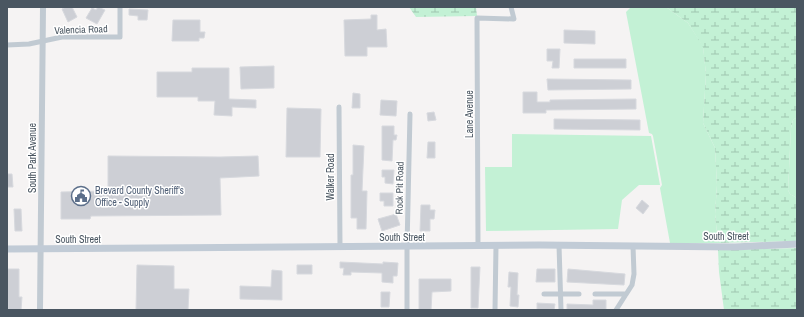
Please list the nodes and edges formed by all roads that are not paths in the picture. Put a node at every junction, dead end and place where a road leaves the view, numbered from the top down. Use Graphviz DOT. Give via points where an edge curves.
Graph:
graph roads {
  1 [pos="43,7"];
  2 [pos="120,7"];
  3 [pos="511,7"];
  4 [pos="43,41"];
  5 [pos="7,45"];
  6 [pos="339,107"];
  7 [pos="410,114"];
  8 [pos="797,244"];
  9 [pos="560,245"];
  10 [pos="478,246"];
  11 [pos="496,246"];
  12 [pos="633,246"];
  13 [pos="340,247"];
  14 [pos="406,247"];
  15 [pos="7,249"];
  16 [pos="41,250"];
  17 [pos="544,294"];
  18 [pos="561,294"];
  19 [pos="579,294"];
  20 [pos="595,294"];
  21 [pos="626,294"];
  22 [pos="40,310"];
  23 [pos="407,310"];
  24 [pos="495,310"];
  25 [pos="561,310"];
  26 [pos="616,310"];
  1 -- 4 [label="street, South Park Avenue"];
  2 -- 4 [label="street, Valencia Road" via="120,37 62,37"];
  3 -- 10 [label="street, Lane Avenue" via="514,19 477,18"];
  4 -- 5 [label="street, Valencia Road"];
  4 -- 16 [label="street, South Park Avenue"];
  6 -- 13 [label="street, Walker Road"];
  7 -- 14 [label="street, Rock Pit Road"];
  8 -- 12 [label="main road, South Street" via="734,247"];
  9 -- 11 [label="main road, South Street"];
  9 -- 12 [label="main road, South Street"];
  9 -- 18 [label="street"];
  10 -- 11 [label="main road, South Street"];
  10 -- 14 [label="main road, South Street"];
  11 -- 24 [label="street"];
  12 -- 21 [label="street" via="634,275 632,286"];
  13 -- 14 [label="main road, South Street"];
  13 -- 16 [label="main road, South Street"];
  14 -- 23 [label="street, Rock Pit Road"];
  15 -- 16 [label="main road, South Street"];
  16 -- 22 [label="street, South Park Avenue"];
  17 -- 18 [label="street"];
  18 -- 19 [label="street"];
  18 -- 25 [label="street"];
  20 -- 21 [label="street"];
  21 -- 26 [label="street"];
}
